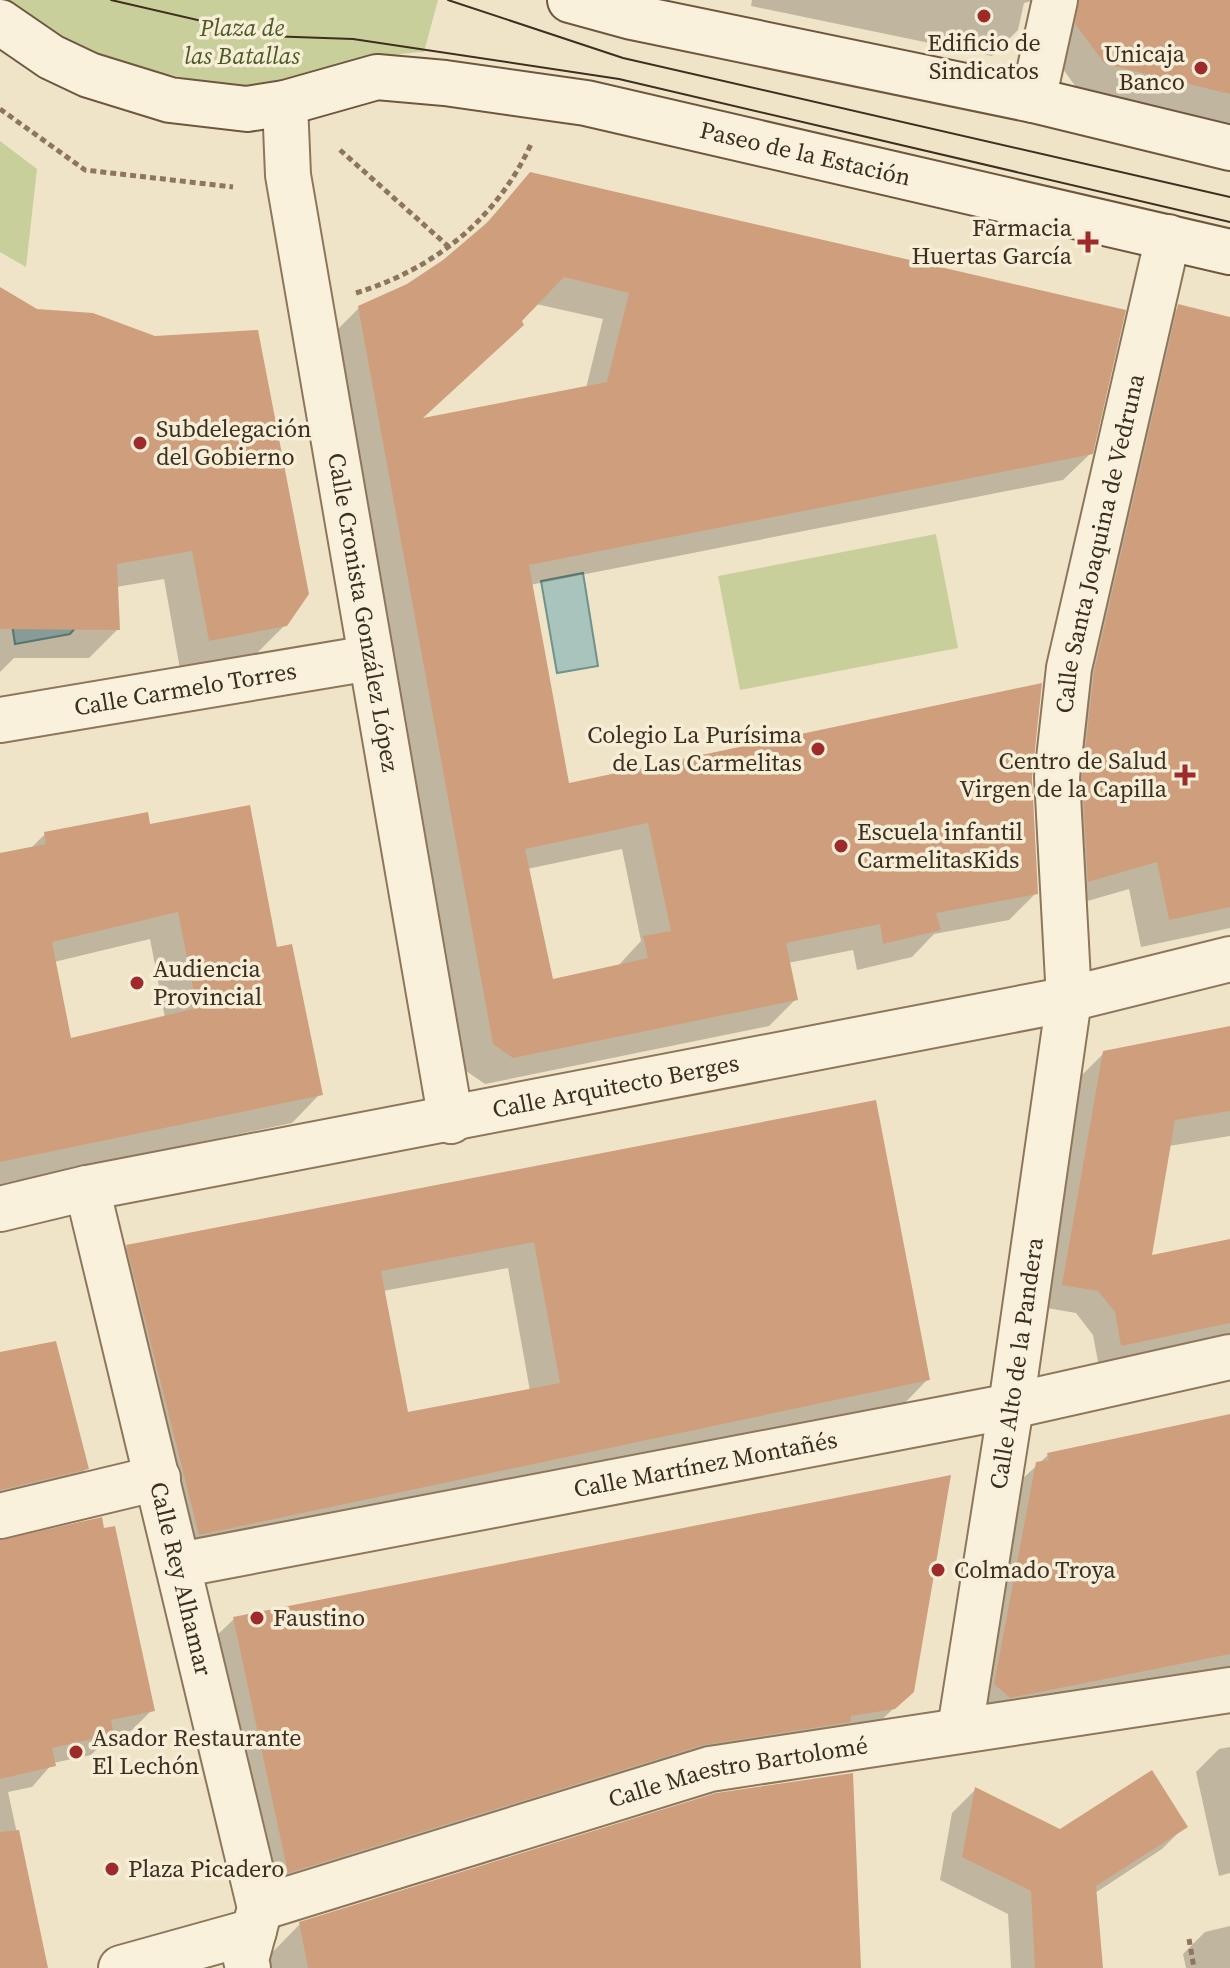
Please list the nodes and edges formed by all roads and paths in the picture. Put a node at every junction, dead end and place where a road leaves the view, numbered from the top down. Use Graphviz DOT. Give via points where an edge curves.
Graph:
graph roads {
  1 [pos="570,0"];
  2 [pos="1055,0"];
  3 [pos="3,35"];
  4 [pos="1033,100"];
  5 [pos="285,103"];
  6 [pos="0,109"];
  7 [pos="535,136"];
  8 [pos="1230,148"];
  9 [pos="340,150"];
  10 [pos="233,187"];
  11 [pos="1168,237"];
  12 [pos="449,247"];
  13 [pos="1230,252"];
  14 [pos="347,296"];
  15 [pos="370,658"];
  16 [pos="0,720"];
  17 [pos="1230,959"];
  18 [pos="1069,999"];
  19 [pos="451,1121"];
  20 [pos="87,1188"];
  21 [pos="0,1209"];
  22 [pos="1230,1357"];
  23 [pos="1011,1406"];
  24 [pos="158,1478"];
  25 [pos="0,1516"];
  26 [pos="179,1565"];
  27 [pos="1230,1690"];
  28 [pos="960,1729"];
  29 [pos="254,1936"];
  30 [pos="1189,1939"];
  31 [pos="121,1968"];
  32 [pos="1194,1968"];
  1 -- 4 [label="street"];
  2 -- 4 [label="street"];
  3 -- 5 [label="street" via="89,75 170,100 247,109"];
  4 -- 8 [label="street"];
  5 -- 11 [label="street, Paseo de la Estación" via="377,77 586,103"];
  5 -- 15 [label="street, Calle Cronista González López" via="288,175"];
  6 -- 10 [label="path" via="85,170"];
  7 -- 12 [label="path" via="505,191"];
  9 -- 12 [label="path"];
  11 -- 13 [label="street, Paseo de la Estación"];
  11 -- 18 [label="street, Calle Santa Joaquina de Vedruna" via="1069,668 1057,777"];
  12 -- 14 [label="path" via="400,278"];
  15 -- 16 [label="street, Calle Carmelo Torres"];
  15 -- 19 [label="street, Calle Cronista González López"];
  17 -- 18 [label="street, Calle Arquitecto Berges"];
  18 -- 19 [label="street, Calle Arquitecto Berges"];
  18 -- 23 [label="street, Calle Alto de la Pandera"];
  19 -- 20 [label="street, Calle Arquitecto Berges"];
  20 -- 21 [label="street, Calle Arquitecto Berges"];
  20 -- 24 [label="street, Calle Rey Alhamar"];
  22 -- 23 [label="street, Calle Martínez Montañés"];
  23 -- 26 [label="street, Calle Martínez Montañés"];
  23 -- 28 [label="street, Calle Alto de la Pandera"];
  24 -- 25 [label="street"];
  24 -- 26 [label="street, Calle Rey Alhamar"];
  26 -- 29 [label="street, Calle Rey Alhamar"];
  27 -- 28 [label="street, Calle Maestro Bartolomé"];
  28 -- 29 [label="street, Calle Maestro Bartolomé" via="710,1769"];
  29 -- 31 [label="street, Calle Maestro Bartolomé"];
  30 -- 32 [label="path"];
}
